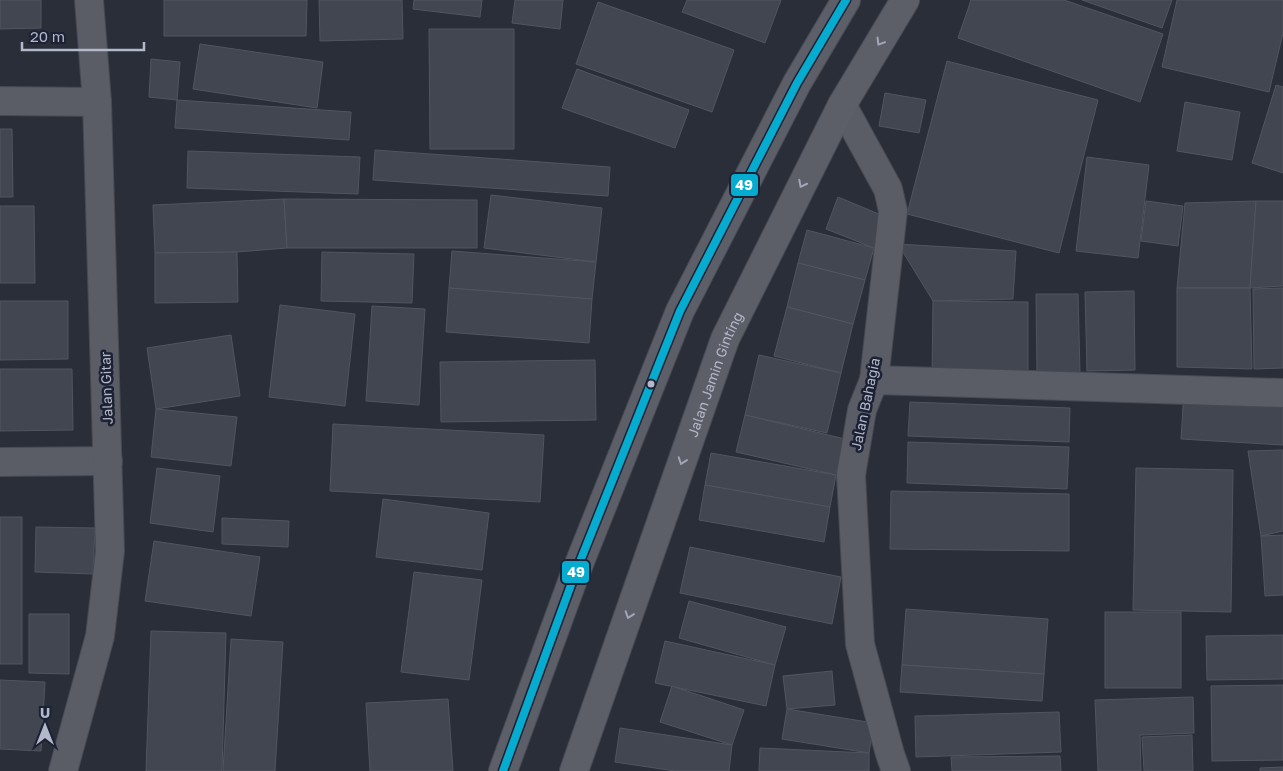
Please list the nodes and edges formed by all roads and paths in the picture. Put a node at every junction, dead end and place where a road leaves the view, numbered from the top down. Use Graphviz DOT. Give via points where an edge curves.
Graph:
graph roads {
  1 [pos="89,0"];
  2 [pos="846,0"];
  3 [pos="905,0"];
  4 [pos="0,101"];
  5 [pos="98,102"];
  6 [pos="842,105"];
  7 [pos="874,380"];
  8 [pos="1283,393"];
  9 [pos="108,461"];
  10 [pos="0,462"];
  11 [pos="63,771"];
  12 [pos="503,771"];
  13 [pos="574,771"];
  14 [pos="896,771"];
  1 -- 5 [label="street, Jalan Gitar"];
  2 -- 12 [label="main road" via="797,83 680,311 575,574"];
  3 -- 6 [label="main road, Jalan Jamin Ginting, one-way"];
  4 -- 5 [label="street"];
  5 -- 9 [label="street, Jalan Gitar"];
  6 -- 7 [label="street, Jalan Bahagia" via="888,189 893,211"];
  6 -- 13 [label="main road, Jalan Jamin Ginting, one-way" via="725,339"];
  7 -- 8 [label="street"];
  7 -- 14 [label="street, Jalan Bahagia" via="862,410 851,474 860,644"];
  9 -- 10 [label="street"];
  9 -- 11 [label="street, Jalan Gitar" via="110,551 100,636"];
}
